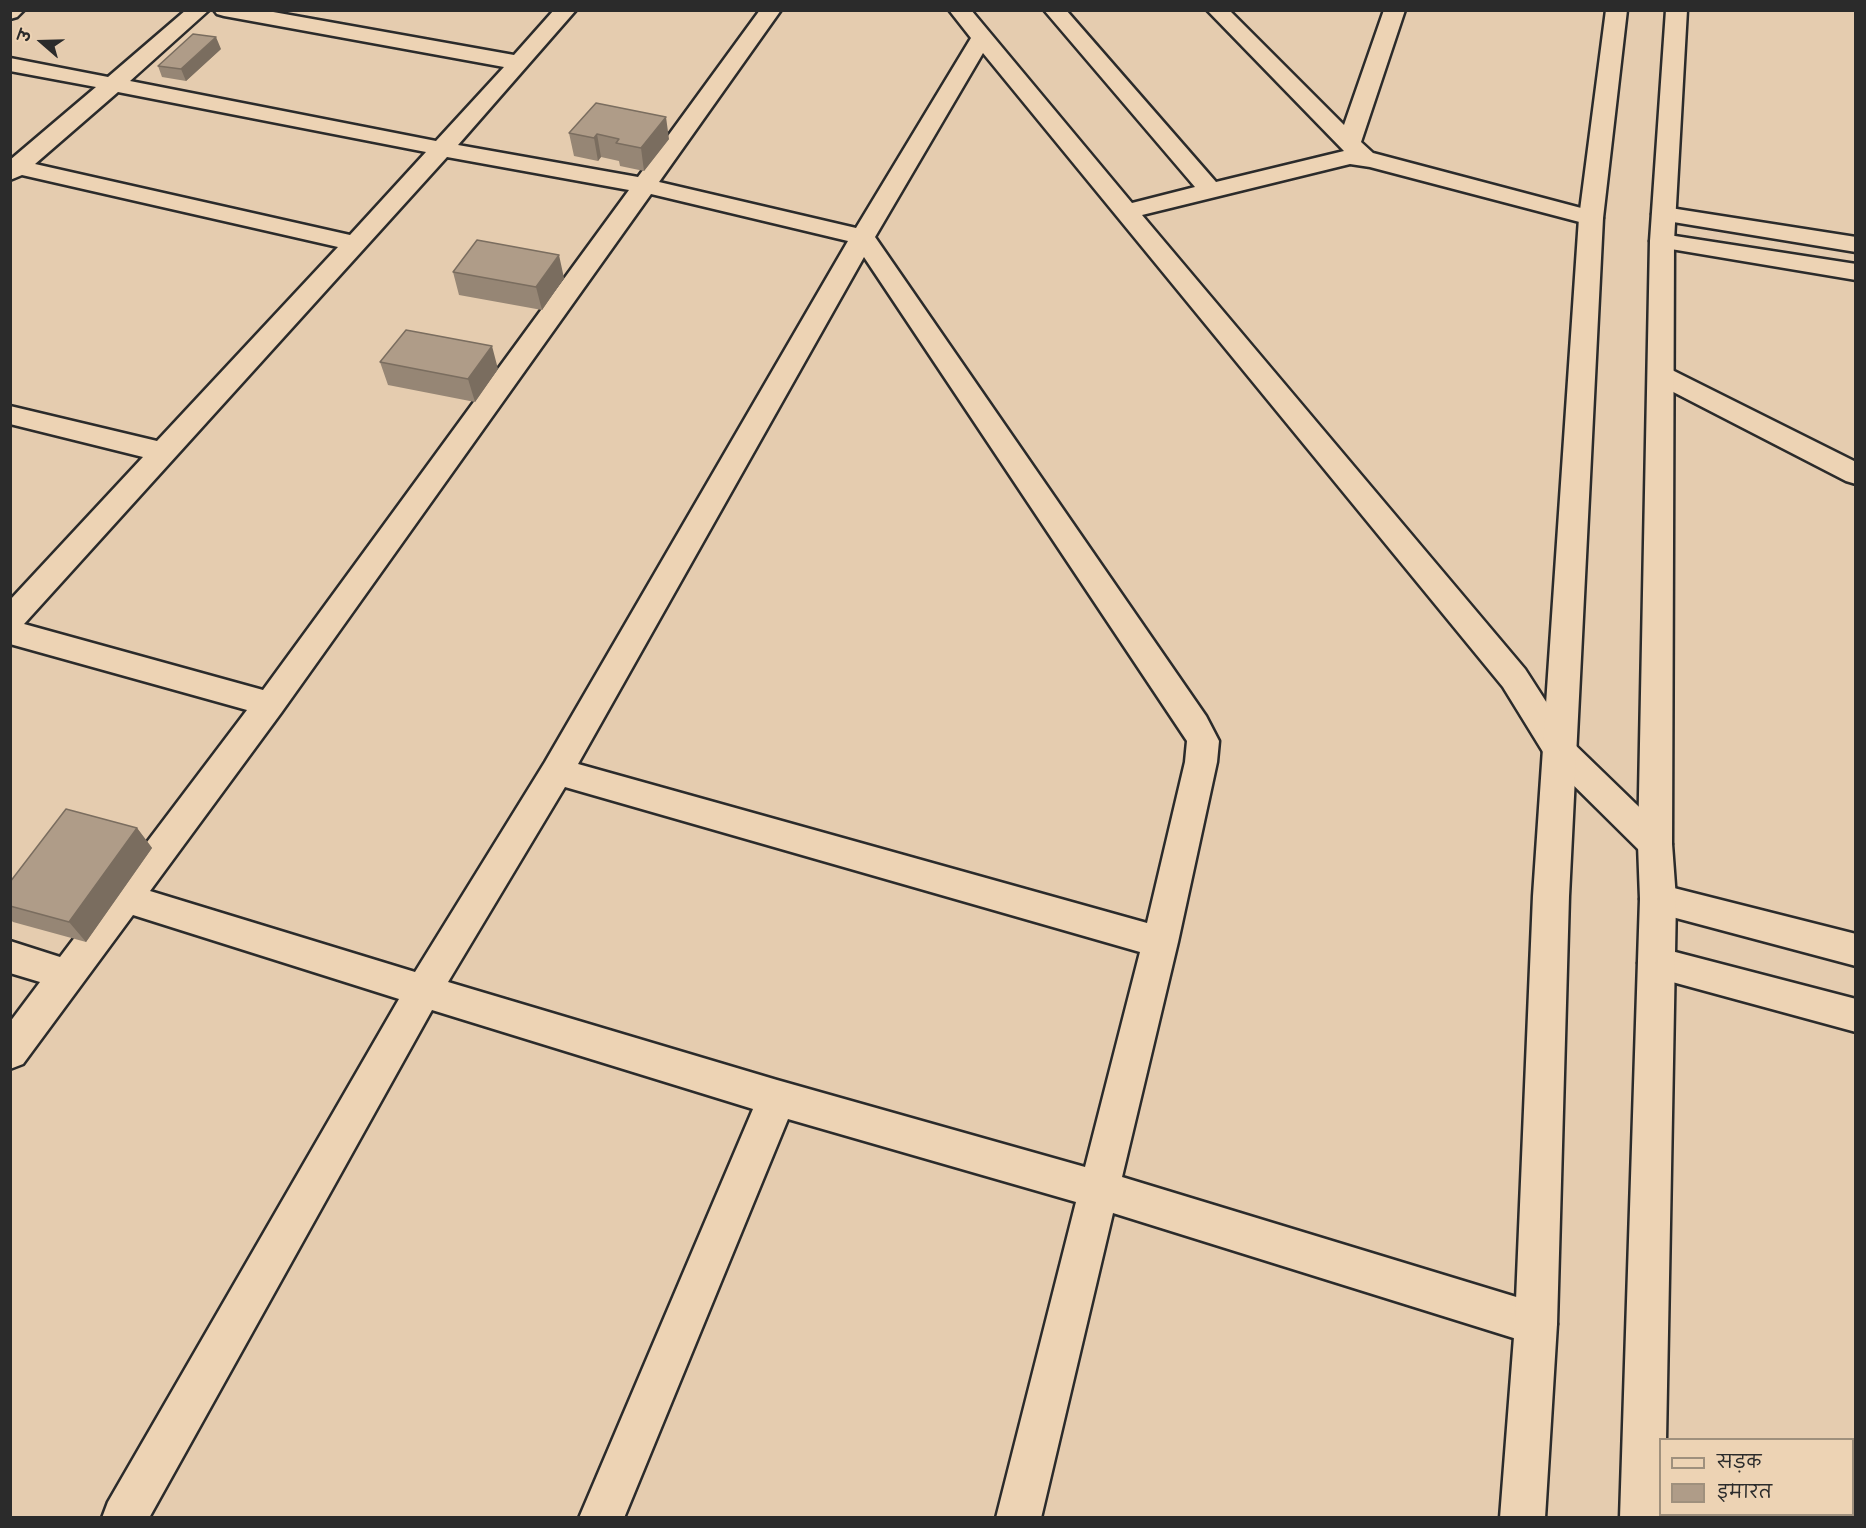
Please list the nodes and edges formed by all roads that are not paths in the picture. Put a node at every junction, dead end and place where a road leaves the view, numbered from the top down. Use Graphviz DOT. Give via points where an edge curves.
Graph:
graph roads {
  1 [pos="14,10"];
  2 [pos="199,10"];
  3 [pos="224,10"];
  4 [pos="566,10"];
  5 [pos="771,10"];
  6 [pos="959,10"];
  7 [pos="1054,10"];
  8 [pos="1217,10"];
  9 [pos="1395,10"];
  10 [pos="1617,10"];
  11 [pos="1677,10"];
  12 [pos="10,13"];
  13 [pos="981,38"];
  14 [pos="520,63"];
  15 [pos="10,64"];
  16 [pos="112,84"];
  17 [pos="444,149"];
  18 [pos="1357,152"];
  19 [pos="14,170"];
  20 [pos="647,186"];
  21 [pos="1212,192"];
  22 [pos="1128,211"];
  23 [pos="1591,218"];
  24 [pos="1663,228"];
  25 [pos="863,237"];
  26 [pos="357,244"];
  27 [pos="1856,245"];
  28 [pos="1856,272"];
  29 [pos="1661,375"];
  30 [pos="10,415"];
  31 [pos="162,452"];
  32 [pos="1856,474"];
  33 [pos="10,620"];
  34 [pos="10,632"];
  35 [pos="270,704"];
  36 [pos="1560,751"];
  37 [pos="557,771"];
  38 [pos="1655,844"];
  39 [pos="125,898"];
  40 [pos="1659,899"];
  41 [pos="1160,942"];
  42 [pos="1856,950"];
  43 [pos="10,957"];
  44 [pos="1656,963"];
  45 [pos="68,975"];
  46 [pos="423,992"];
  47 [pos="1856,1016"];
  48 [pos="10,1052"];
  49 [pos="777,1098"];
  50 [pos="1100,1190"];
  51 [pos="1536,1324"];
  52 [pos="124,1518"];
  53 [pos="601,1518"];
  54 [pos="1018,1518"];
  55 [pos="1522,1518"];
  56 [pos="1641,1518"];
  1 -- 12 [label="street"];
  2 -- 16 [label="street"];
  3 -- 14 [label="street"];
  4 -- 14 [label="street"];
  5 -- 20 [label="street"];
  6 -- 13 [label="street"];
  7 -- 21 [label="street"];
  8 -- 18 [label="street"];
  9 -- 18 [label="street"];
  10 -- 23 [label="street"];
  11 -- 24 [label="street"];
  13 -- 22 [label="street"];
  13 -- 25 [label="street"];
  14 -- 17 [label="street"];
  15 -- 16 [label="street"];
  16 -- 17 [label="street"];
  16 -- 19 [label="street"];
  17 -- 20 [label="street"];
  17 -- 26 [label="street"];
  18 -- 21 [label="street"];
  18 -- 23 [label="street"];
  19 -- 26 [label="street"];
  20 -- 25 [label="street"];
  20 -- 35 [label="street"];
  21 -- 22 [label="street"];
  22 -- 36 [label="street" via="1514,678"];
  23 -- 36 [label="street"];
  24 -- 27 [label="street"];
  24 -- 28 [label="street"];
  24 -- 29 [label="street"];
  25 -- 37 [label="street"];
  25 -- 41 [label="street" via="1203,741"];
  26 -- 31 [label="street"];
  29 -- 32 [label="street"];
  29 -- 38 [label="street"];
  30 -- 31 [label="street"];
  31 -- 33 [label="street"];
  34 -- 35 [label="street"];
  35 -- 39 [label="street"];
  36 -- 38 [label="street"];
  36 -- 51 [label="street"];
  37 -- 41 [label="street"];
  37 -- 46 [label="street"];
  38 -- 40 [label="street"];
  39 -- 45 [label="street"];
  39 -- 46 [label="street"];
  40 -- 42 [label="street"];
  40 -- 44 [label="street"];
  41 -- 50 [label="street"];
  43 -- 45 [label="street"];
  44 -- 47 [label="street"];
  44 -- 56 [label="street"];
  45 -- 48 [label="street"];
  46 -- 49 [label="street"];
  46 -- 52 [label="street"];
  49 -- 50 [label="street"];
  49 -- 53 [label="street"];
  50 -- 51 [label="street"];
  50 -- 54 [label="street"];
  51 -- 55 [label="street"];
}
